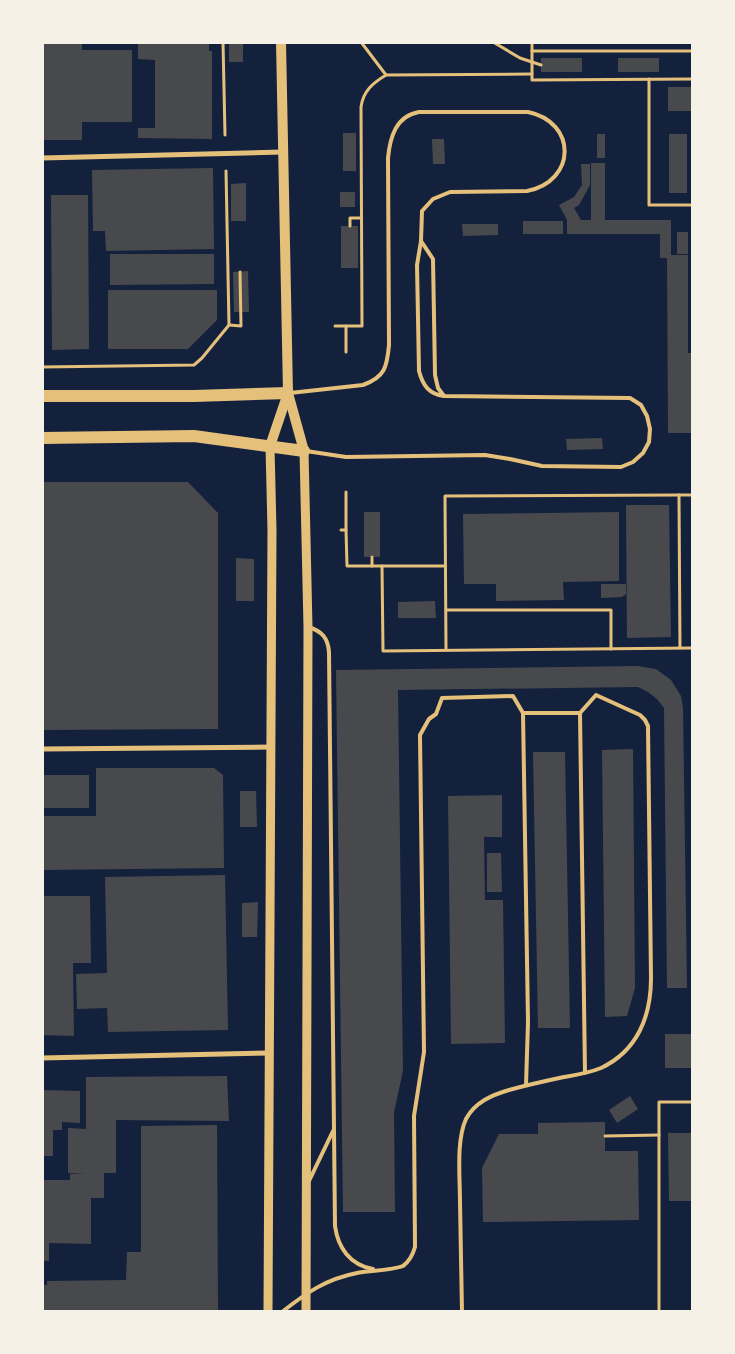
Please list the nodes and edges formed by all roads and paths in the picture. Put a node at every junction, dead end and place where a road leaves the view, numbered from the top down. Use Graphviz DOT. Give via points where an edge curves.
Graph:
graph roads {
  1 [pos="223,42"];
  2 [pos="281,42"];
  3 [pos="361,42"];
  4 [pos="493,42"];
  5 [pos="532,42"];
  6 [pos="532,51"];
  7 [pos="692,51"];
  8 [pos="532,62"];
  9 [pos="541,65"];
  10 [pos="532,74"];
  11 [pos="386,75"];
  12 [pos="649,79"];
  13 [pos="692,79"];
  14 [pos="282,152"];
  15 [pos="226,154"];
  16 [pos="42,158"];
  17 [pos="692,205"];
  18 [pos="362,218"];
  19 [pos="350,226"];
  20 [pos="421,241"];
  21 [pos="240,272"];
  22 [pos="229,326"];
  23 [pos="335,326"];
  24 [pos="346,326"];
  25 [pos="346,352"];
  26 [pos="42,367"];
  27 [pos="288,393"];
  28 [pos="42,396"];
  29 [pos="444,396"];
  30 [pos="42,438"];
  31 [pos="270,446"];
  32 [pos="304,451"];
  33 [pos="346,492"];
  34 [pos="679,495"];
  35 [pos="692,495"];
  36 [pos="341,530"];
  37 [pos="346,530"];
  38 [pos="372,557"];
  39 [pos="372,566"];
  40 [pos="382,566"];
  41 [pos="445,566"];
  42 [pos="446,610"];
  43 [pos="308,627"];
  44 [pos="680,648"];
  45 [pos="692,648"];
  46 [pos="611,649"];
  47 [pos="446,650"];
  48 [pos="523,713"];
  49 [pos="580,713"];
  50 [pos="271,747"];
  51 [pos="42,749"];
  52 [pos="270,1053"];
  53 [pos="42,1058"];
  54 [pos="585,1073"];
  55 [pos="526,1085"];
  56 [pos="692,1102"];
  57 [pos="334,1129"];
  58 [pos="659,1135"];
  59 [pos="605,1136"];
  60 [pos="307,1186"];
  61 [pos="380,1269"];
  62 [pos="306,1292"];
  63 [pos="268,1312"];
  64 [pos="282,1312"];
  65 [pos="306,1312"];
  66 [pos="462,1312"];
  67 [pos="659,1312"];
  1 -- 15 [label="path"];
  2 -- 14 [label="main road"];
  3 -- 11 [label="path"];
  4 -- 8 [label="path"];
  5 -- 6 [label="path"];
  6 -- 7 [label="path"];
  6 -- 8 [label="path"];
  8 -- 9 [label="path"];
  8 -- 10 [label="path"];
  10 -- 11 [label="path"];
  10 -- 12 [label="path" via="532,80"];
  11 -- 18 [label="path" via="372,84 362,100"];
  12 -- 13 [label="path"];
  12 -- 17 [label="path" via="649,205"];
  14 -- 15 [label="street"];
  14 -- 27 [label="main road"];
  15 -- 16 [label="street"];
  15 -- 22 [label="path"];
  18 -- 19 [label="path" via="350,218"];
  18 -- 24 [label="path" via="362,326"];
  20 -- 27 [label="lane" via="422,211 438,196 456,192 527,191 548,184 562,168 564,157 565,146 556,126 539,114 528,112 419,112 408,114 401,120 389,145 388,158 390,345 385,369 373,381 363,385"];
  20 -- 29 [label="lane" via="433,259 435,375"];
  20 -- 29 [label="lane" via="417,265 419,371 428,390"];
  21 -- 22 [label="path" via="241,326"];
  22 -- 26 [label="path" via="194,366"];
  23 -- 24 [label="path"];
  24 -- 25 [label="path"];
  27 -- 28 [label="main road"];
  27 -- 31 [label="main road"];
  27 -- 32 [label="main road"];
  29 -- 32 [label="lane" via="630,398 647,416 649,442 633,462 621,467 542,466 485,455 346,457"];
  30 -- 31 [label="main road" via="194,436"];
  31 -- 32 [label="main road"];
  31 -- 50 [label="street"];
  32 -- 43 [label="street"];
  33 -- 37 [label="path"];
  34 -- 35 [label="path"];
  34 -- 41 [label="path" via="445,496"];
  34 -- 44 [label="path"];
  36 -- 37 [label="path"];
  37 -- 39 [label="path" via="346,566"];
  38 -- 39 [label="path"];
  39 -- 40 [label="path"];
  40 -- 41 [label="path"];
  40 -- 47 [label="path" via="383,651"];
  41 -- 42 [label="path"];
  42 -- 46 [label="path" via="611,610"];
  42 -- 47 [label="path"];
  43 -- 57 [label="lane" via="326,638 329,652"];
  43 -- 60 [label="street"];
  44 -- 45 [label="path"];
  44 -- 46 [label="path"];
  46 -- 47 [label="path"];
  48 -- 49 [label="lane"];
  48 -- 55 [label="lane" via="528,1022"];
  48 -- 61 [label="lane" via="514,696 442,698 436,714 429,719 420,735 424,1052 414,1116 415,1246 408,1262"];
  49 -- 54 [label="lane"];
  49 -- 54 [label="lane" via="596,695 640,715 648,726 649,1010 636,1039 626,1050 614,1061"];
  50 -- 51 [label="street"];
  50 -- 52 [label="street"];
  52 -- 53 [label="street"];
  52 -- 63 [label="street"];
  54 -- 55 [label="lane"];
  55 -- 66 [label="lane" via="490,1096 481,1102 463,1126 460,1169"];
  56 -- 58 [label="path" via="659,1102"];
  57 -- 60 [label="lane"];
  57 -- 61 [label="lane" via="335,1216 339,1245 352,1260 370,1269"];
  58 -- 59 [label="path"];
  58 -- 67 [label="path"];
  60 -- 62 [label="street"];
  61 -- 62 [label="lane" via="330,1280"];
  62 -- 64 [label="lane"];
  62 -- 65 [label="street"];
}
